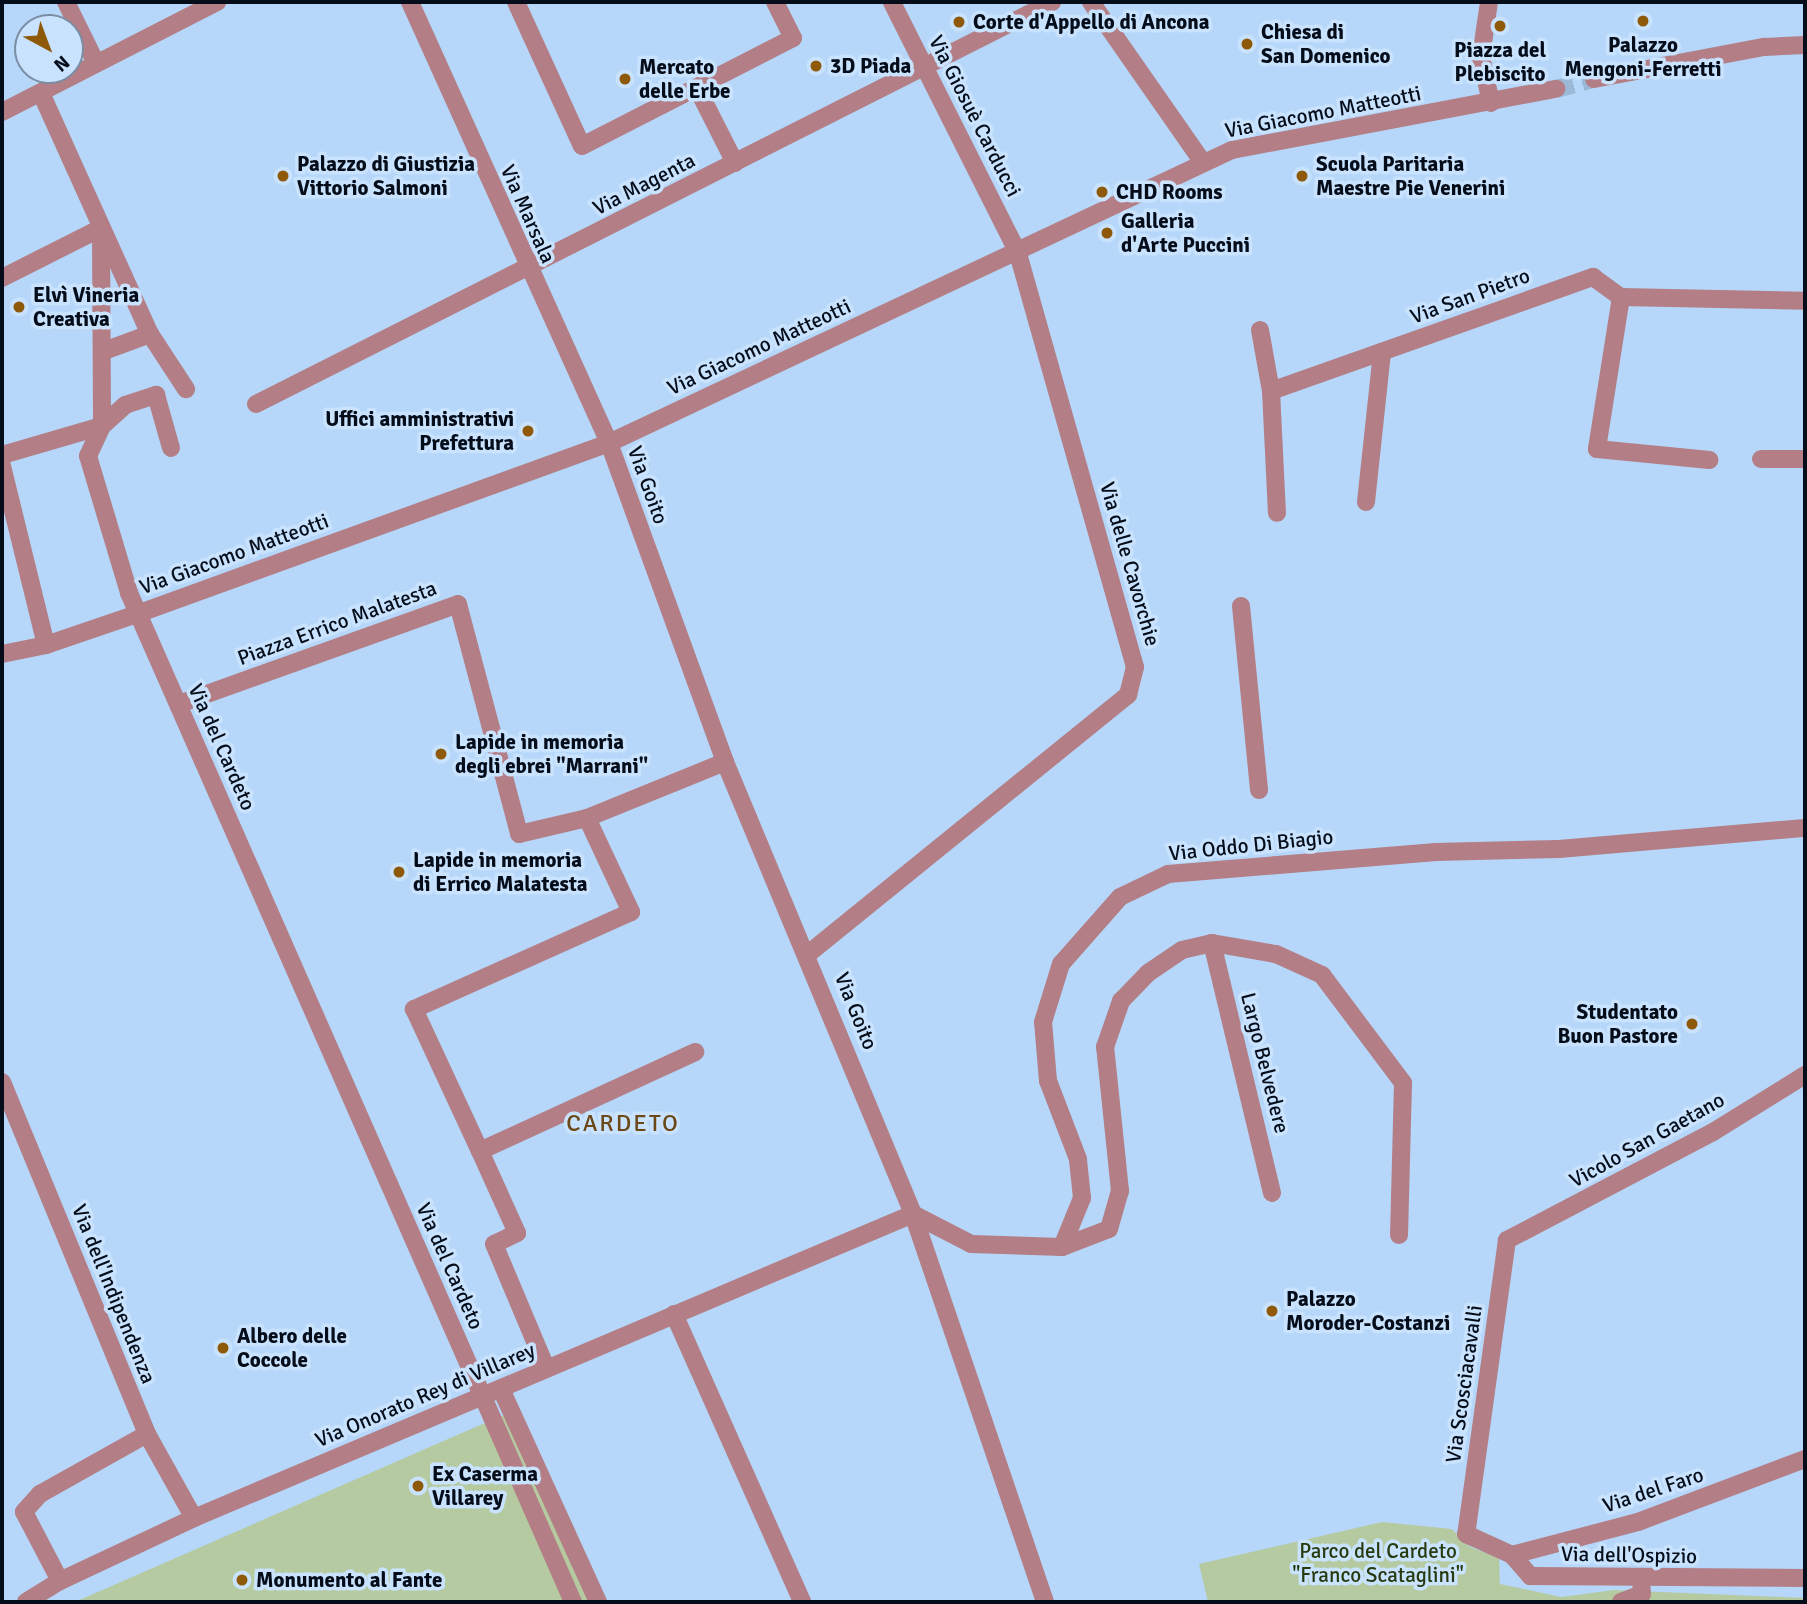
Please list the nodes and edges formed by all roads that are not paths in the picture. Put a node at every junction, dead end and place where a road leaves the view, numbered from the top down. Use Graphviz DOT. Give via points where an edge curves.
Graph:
graph roads {
  1 [pos="66,2"];
  2 [pos="217,2"];
  3 [pos="410,2"];
  4 [pos="516,2"];
  5 [pos="775,2"];
  6 [pos="892,2"];
  7 [pos="1052,2"];
  8 [pos="1091,2"];
  9 [pos="1489,2"];
  10 [pos="1805,45"];
  11 [pos="96,64"];
  12 [pos="923,66"];
  13 [pos="1594,79"];
  14 [pos="697,88"];
  15 [pos="1556,89"];
  16 [pos="41,93"];
  17 [pos="1491,103"];
  18 [pos="2,112"];
  19 [pos="1202,161"];
  20 [pos="735,163"];
  21 [pos="101,228"];
  22 [pos="1017,251"];
  23 [pos="527,270"];
  24 [pos="2,278"];
  25 [pos="1621,297"];
  26 [pos="1805,301"];
  27 [pos="1260,330"];
  28 [pos="150,334"];
  29 [pos="104,351"];
  30 [pos="1382,352"];
  31 [pos="186,389"];
  32 [pos="1271,391"];
  33 [pos="256,404"];
  34 [pos="102,426"];
  35 [pos="609,443"];
  36 [pos="171,448"];
  37 [pos="2,455"];
  38 [pos="1761,459"];
  39 [pos="1709,460"];
  40 [pos="1805,460"];
  41 [pos="2,466"];
  42 [pos="1366,502"];
  43 [pos="1277,513"];
  44 [pos="1241,607"];
  45 [pos="136,614"];
  46 [pos="46,645"];
  47 [pos="2,654"];
  48 [pos="179,704"];
  49 [pos="724,762"];
  50 [pos="1259,790"];
  51 [pos="587,818"];
  52 [pos="1805,828"];
  53 [pos="1212,943"];
  54 [pos="808,954"];
  55 [pos="695,1052"];
  56 [pos="1805,1075"];
  57 [pos="2,1082"];
  58 [pos="480,1152"];
  59 [pos="1272,1193"];
  60 [pos="913,1214"];
  61 [pos="1399,1235"];
  62 [pos="1507,1240"];
  63 [pos="1062,1247"];
  64 [pos="674,1314"];
  65 [pos="546,1368"];
  66 [pos="502,1389"];
  67 [pos="483,1397"];
  68 [pos="147,1434"];
  69 [pos="1805,1459"];
  70 [pos="194,1518"];
  71 [pos="1466,1534"];
  72 [pos="1512,1555"];
  73 [pos="1805,1578"];
  74 [pos="1641,1579"];
  75 [pos="60,1581"];
  76 [pos="26,1602"];
  77 [pos="573,1602"];
  78 [pos="598,1602"];
  79 [pos="802,1602"];
  80 [pos="1045,1602"];
  81 [pos="1621,1602"];
  1 -- 11 [label="street"];
  2 -- 11 [label="street"];
  3 -- 23 [label="street, Via Marsala"];
  4 -- 14 [label="street" via="582,146"];
  5 -- 14 [label="street" via="793,38"];
  6 -- 12 [label="street, Via Giosuè Carducci"];
  7 -- 12 [label="street, Via Magenta"];
  8 -- 19 [label="street"];
  9 -- 17 [label="street" via="1481,57"];
  10 -- 13 [label="street" via="1764,47"];
  11 -- 16 [label="street"];
  12 -- 20 [label="street, Via Magenta"];
  12 -- 22 [label="street, Via Giosuè Carducci"];
  14 -- 20 [label="street"];
  15 -- 17 [label="street, Via Giacomo Matteotti"];
  16 -- 18 [label="street"];
  16 -- 21 [label="street, Via del Cardeto"];
  17 -- 19 [label="street, Via Giacomo Matteotti" via="1232,150"];
  19 -- 22 [label="street, Via Giacomo Matteotti"];
  20 -- 23 [label="street, Via Magenta"];
  21 -- 24 [label="street"];
  21 -- 28 [label="street"];
  21 -- 29 [label="street, Via del Cardeto"];
  22 -- 35 [label="street, Via Giacomo Matteotti"];
  22 -- 54 [label="street, Via delle Cavorchie" via="1135,667 1128,695"];
  23 -- 33 [label="street, Via Magenta"];
  23 -- 35 [label="street, Via Marsala"];
  25 -- 26 [label="street"];
  25 -- 30 [label="street, Via San Pietro" via="1593,276"];
  25 -- 39 [label="street" via="1597,449"];
  27 -- 32 [label="street"];
  28 -- 29 [label="street"];
  28 -- 31 [label="street"];
  29 -- 34 [label="street, Via del Cardeto"];
  30 -- 32 [label="street, Via San Pietro"];
  30 -- 42 [label="street"];
  32 -- 43 [label="street"];
  34 -- 36 [label="street" via="125,405 156,396"];
  34 -- 37 [label="street"];
  34 -- 45 [label="street, Via del Cardeto" via="88,456"];
  35 -- 45 [label="street, Via Giacomo Matteotti"];
  35 -- 49 [label="street, Via Goito"];
  38 -- 40 [label="street"];
  41 -- 46 [label="street"];
  44 -- 50 [label="street"];
  45 -- 46 [label="street, Via Giacomo Matteotti"];
  45 -- 48 [label="street, Via del Cardeto"];
  46 -- 47 [label="street, Via Giacomo Matteotti"];
  48 -- 51 [label="street, Piazza Errico Malatesta" via="458,604 519,834"];
  48 -- 67 [label="street, Via del Cardeto"];
  49 -- 51 [label="street, Piazza Errico Malatesta"];
  49 -- 54 [label="street, Via Goito"];
  51 -- 58 [label="street" via="631,912 414,1009"];
  52 -- 63 [label="street, Via Oddo Di Biagio" via="1559,849 1436,852 1238,866 1168,874 1120,897 1061,964 1043,1022 1048,1081 1077,1158 1082,1198"];
  53 -- 59 [label="street, Largo Belvedere"];
  53 -- 61 [label="street" via="1276,954 1322,975 1403,1083"];
  53 -- 63 [label="street" via="1182,950 1148,973 1121,1001 1105,1047 1120,1191 1109,1229"];
  54 -- 60 [label="street, Via Goito"];
  55 -- 58 [label="street"];
  56 -- 62 [label="street, Vicolo San Gaetano" via="1713,1132"];
  57 -- 68 [label="street, Via dell'Indipendenza"];
  58 -- 65 [label="street" via="517,1233 494,1244"];
  60 -- 63 [label="street" via="971,1244"];
  60 -- 64 [label="street, Via Onorato Rey di Villarey"];
  60 -- 80 [label="street, Via Goito"];
  62 -- 71 [label="street, Via Scosciacavalli"];
  64 -- 65 [label="street, Via Onorato Rey di Villarey"];
  64 -- 79 [label="street"];
  65 -- 66 [label="street, Via Onorato Rey di Villarey"];
  66 -- 67 [label="street, Via Onorato Rey di Villarey"];
  66 -- 78 [label="street"];
  67 -- 70 [label="street, Via Onorato Rey di Villarey"];
  67 -- 77 [label="street, Via del Cardeto"];
  68 -- 70 [label="street, Via dell'Indipendenza"];
  68 -- 75 [label="street" via="40,1494 24,1512"];
  69 -- 72 [label="street, Via del Faro" via="1638,1522"];
  70 -- 75 [label="street, Via Onorato Rey di Villarey"];
  71 -- 72 [label="street, Via dell'Ospizio"];
  72 -- 74 [label="street, Via dell'Ospizio" via="1530,1576"];
  73 -- 74 [label="street, Via dell'Ospizio"];
  74 -- 81 [label="street" via="1642,1594"];
  75 -- 76 [label="street, Via Onorato Rey di Villarey"];
}
